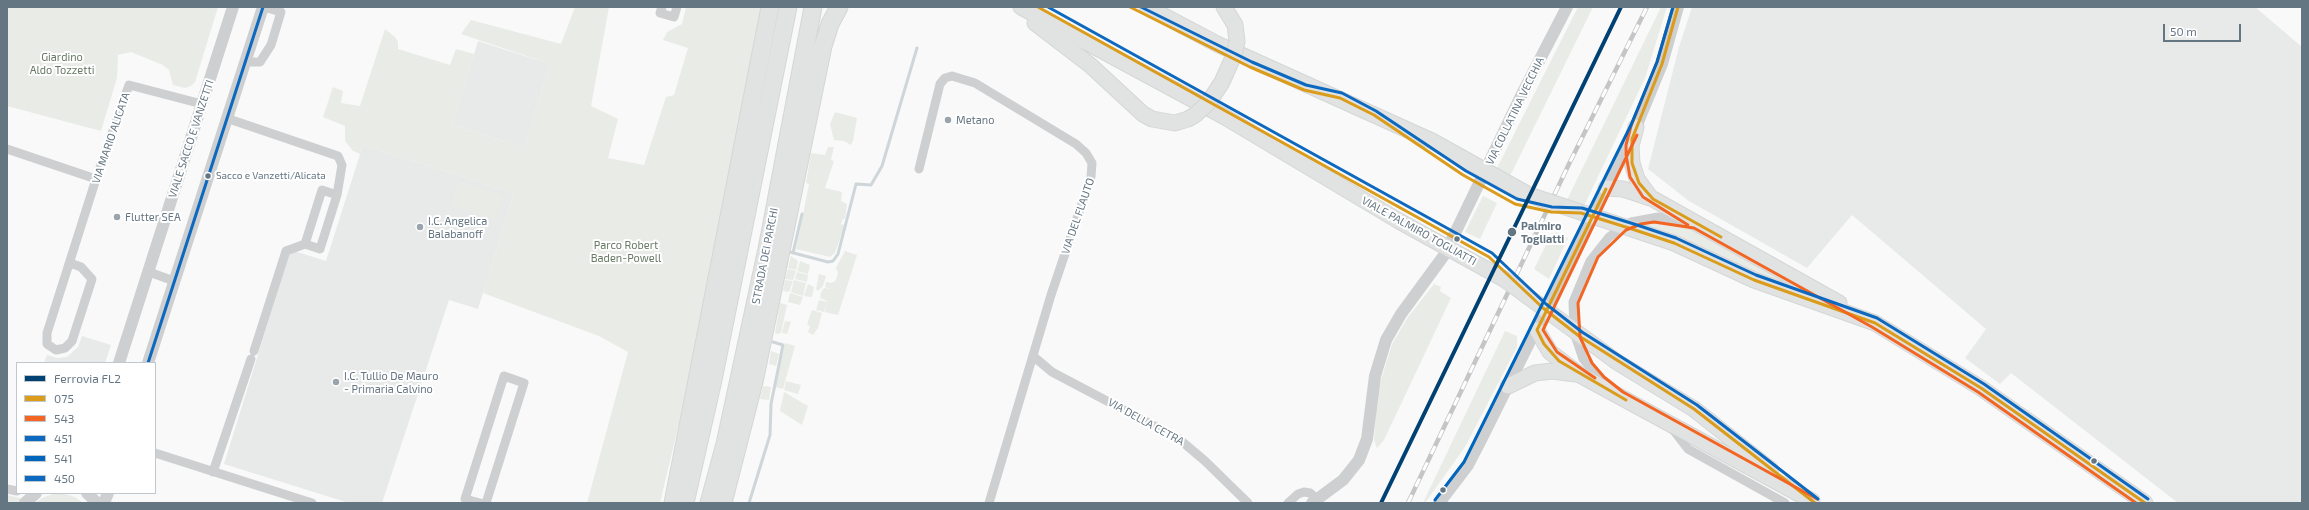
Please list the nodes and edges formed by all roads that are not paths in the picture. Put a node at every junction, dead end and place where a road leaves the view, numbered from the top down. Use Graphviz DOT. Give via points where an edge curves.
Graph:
graph roads {
  1 [pos="233,7"];
  2 [pos="263,7"];
  3 [pos="662,7"];
  4 [pos="677,7"];
  5 [pos="770,7"];
  6 [pos="788,7"];
  7 [pos="813,7"];
  8 [pos="839,7"];
  9 [pos="1015,7"];
  10 [pos="1021,7"];
  11 [pos="1147,7"];
  12 [pos="1224,7"];
  13 [pos="1567,7"];
  14 [pos="1678,7"];
  15 [pos="282,9"];
  16 [pos="246,62"];
  17 [pos="202,104"];
  18 [pos="226,118"];
  19 [pos="1636,127"];
  20 [pos="7,149"];
  21 [pos="919,169"];
  22 [pos="96,179"];
  23 [pos="1606,188"];
  24 [pos="337,195"];
  25 [pos="1653,200"];
  26 [pos="1696,223"];
  27 [pos="305,244"];
  28 [pos="70,263"];
  29 [pos="149,272"];
  30 [pos="174,281"];
  31 [pos="1875,323"];
  32 [pos="1537,330"];
  33 [pos="1033,356"];
  34 [pos="119,362"];
  35 [pos="148,362"];
  36 [pos="1580,375"];
  37 [pos="1508,386"];
  38 [pos="1620,396"];
  39 [pos="1668,422"];
  40 [pos="156,452"];
  41 [pos="213,472"];
  42 [pos="35,494"];
  43 [pos="88,494"];
  44 [pos="1315,501"];
  45 [pos="1814,502"];
  46 [pos="25,503"];
  47 [pos="96,503"];
  48 [pos="312,503"];
  49 [pos="480,503"];
  50 [pos="486,503"];
  51 [pos="673,503"];
  52 [pos="685,503"];
  53 [pos="709,503"];
  54 [pos="723,503"];
  55 [pos="989,503"];
  56 [pos="1248,503"];
  57 [pos="1288,503"];
  58 [pos="1439,503"];
  59 [pos="1785,503"];
  60 [pos="2145,503"];
  1 -- 17 [label="street, VIALE SACCO E VANZETTI"];
  2 -- 15 [label="street"];
  2 -- 16 [label="street"];
  3 -- 4 [label="street" via="660,13 674,17"];
  5 -- 51 [label="highway"];
  6 -- 52 [label="highway" via="713,380"];
  7 -- 53 [label="highway, STRADA DEI PARCHI" via="740,377"];
  8 -- 54 [label="highway" via="823,46 754,382"];
  9 -- 12 [label="main road, bridge" via="1090,65 1143,114 1152,119 1175,123 1195,115 1209,102 1229,66 1237,41 1235,25"];
  10 -- 45 [label="main road, VIALE PALMIRO TOGLIATTI, bridge" via="1218,113 1399,221 1498,276 1617,362 1694,409"];
  11 -- 31 [label="main road, bridge" via="1217,44 1432,141 1529,195 1674,243 1754,280"];
  13 -- 44 [label="street, VIA COLLATINA VECCHIA" via="1445,254 1404,310 1386,340 1375,376 1367,439 1359,460 1343,480"];
  14 -- 19 [label="street" via="1662,64"];
  15 -- 16 [label="street" via="265,56 256,64"];
  16 -- 18 [label="street"];
  17 -- 22 [label="street, VIA MARIO ALICATA" via="129,85"];
  17 -- 29 [label="street, VIALE SACCO E VANZETTI"];
  18 -- 24 [label="street" via="338,156 342,165"];
  18 -- 30 [label="street"];
  19 -- 23 [label="street"];
  19 -- 25 [label="main road" via="1631,146 1632,163 1639,184"];
  20 -- 22 [label="street"];
  21 -- 33 [label="street, VIA DEL FLAUTO" via="940,84 945,78 952,76 975,83 1076,144 1088,156 1092,167 1091,177"];
  22 -- 28 [label="street, VIA MARIO ALICATA"];
  23 -- 25 [label="main road" via="1622,189"];
  23 -- 32 [label="street"];
  24 -- 27 [label="street" via="320,249"];
  24 -- 27 [label="street" via="322,190"];
  25 -- 26 [label="main road"];
  26 -- 31 [label="main road"];
  26 -- 38 [label="street" via="1658,217 1640,219 1627,224 1598,249 1583,277 1573,306 1577,344 1592,371"];
  27 -- 41 [label="street" via="286,251"];
  28 -- 28 [label="street, VIA MARIO ALICATA" via="46,337 47,344 56,350 65,348 72,340 92,279 82,267"];
  29 -- 30 [label="street"];
  29 -- 34 [label="street, VIALE SACCO E VANZETTI"];
  30 -- 35 [label="street"];
  31 -- 60 [label="main road" via="1981,388"];
  32 -- 36 [label="main road" via="1550,352"];
  32 -- 37 [label="street"];
  33 -- 55 [label="street, VIA DEL FLAUTO"];
  33 -- 56 [label="street, VIA DELLA CETRA" via="1052,372 1179,438"];
  36 -- 37 [label="main road" via="1552,371 1527,376"];
  36 -- 38 [label="main road"];
  37 -- 58 [label="street" via="1471,460"];
  38 -- 39 [label="main road"];
  39 -- 45 [label="main road"];
  39 -- 59 [label="street" via="1688,449"];
  40 -- 41 [label="street"];
  41 -- 48 [label="street"];
  42 -- 46 [label="street"];
  43 -- 47 [label="street"];
  44 -- 57 [label="street" via="1310,492 1304,492"];
  49 -- 50 [label="street" via="465,499 504,376 524,382"];
}
